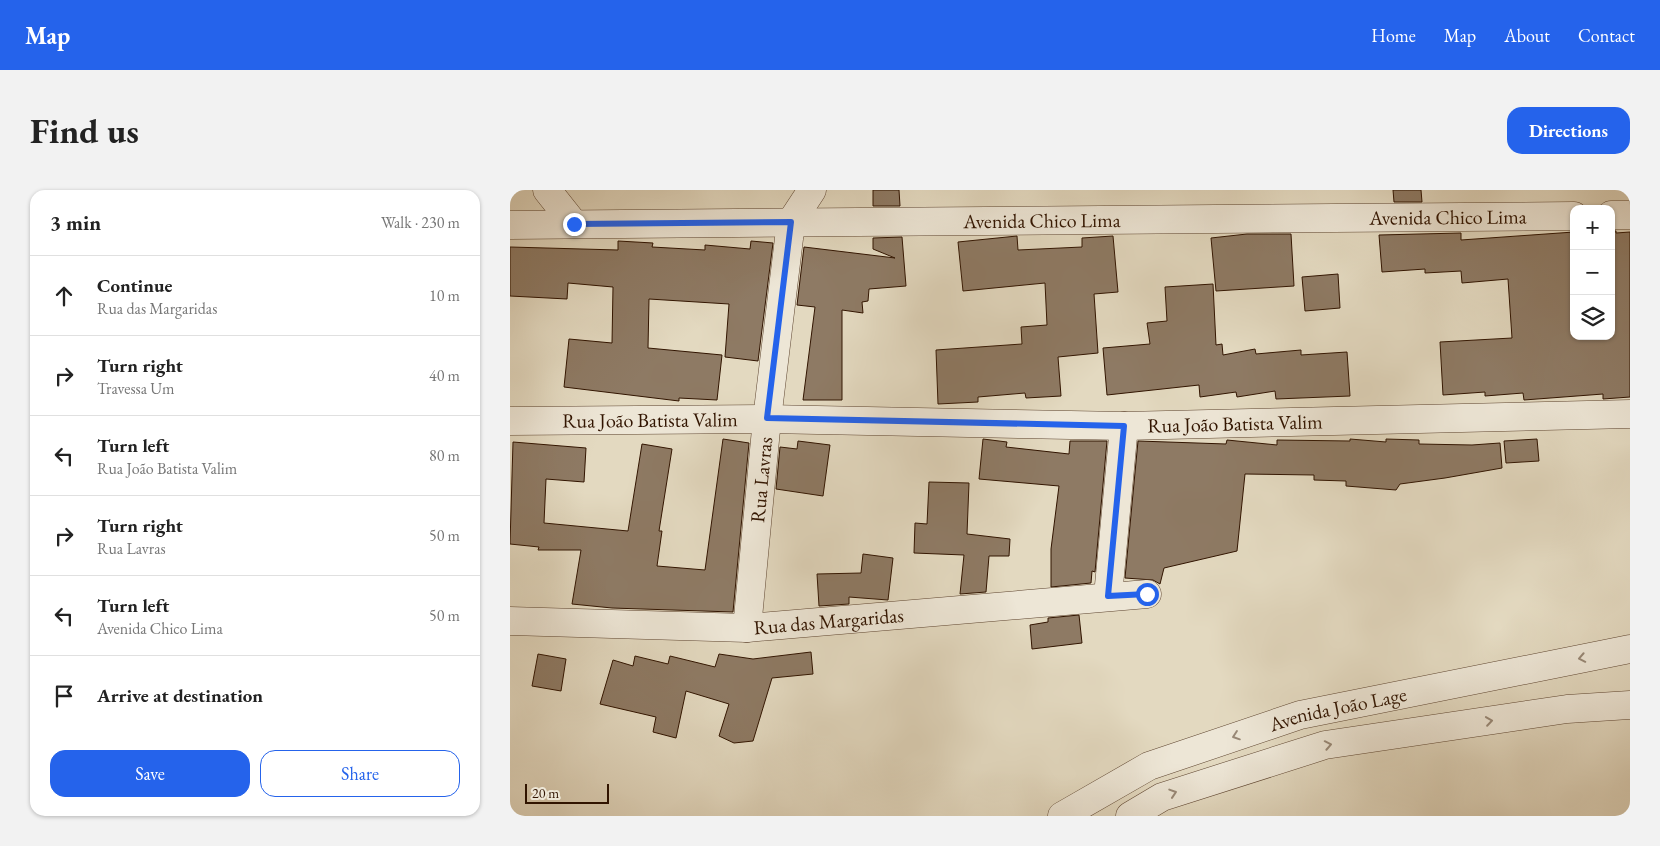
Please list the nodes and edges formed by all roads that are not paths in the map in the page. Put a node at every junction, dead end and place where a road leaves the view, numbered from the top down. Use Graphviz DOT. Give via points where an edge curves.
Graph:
graph roads {
  1 [pos="547,190"];
  2 [pos="812,190"];
  3 [pos="1615,215"];
  4 [pos="1630,215"];
  5 [pos="1570,216"];
  6 [pos="791,222"];
  7 [pos="574,224"];
  8 [pos="510,226"];
  9 [pos="1630,414"];
  10 [pos="767,418"];
  11 [pos="510,421"];
  12 [pos="1124,426"];
  13 [pos="1147,594"];
  14 [pos="1108,596"];
  15 [pos="510,621"];
  16 [pos="747,628"];
  17 [pos="1630,649"];
  18 [pos="1630,706"];
  19 [pos="1062,816"];
  20 [pos="1130,816"];
  1 -- 7 [label="street"];
  2 -- 6 [label="street, Rua Lavras"];
  3 -- 4 [label="street"];
  5 -- 6 [label="street, Avenida Chico Lima"];
  6 -- 7 [label="street, Avenida Chico Lima"];
  6 -- 10 [label="street, Rua Lavras"];
  7 -- 8 [label="street, Avenida Chico Lima"];
  9 -- 12 [label="street, Rua João Batista Valim"];
  10 -- 11 [label="street, Rua João Batista Valim"];
  10 -- 12 [label="street, Rua João Batista Valim"];
  10 -- 16 [label="street, Rua Lavras"];
  12 -- 14 [label="street"];
  13 -- 14 [label="street, Rua das Margaridas"];
  14 -- 16 [label="street, Rua das Margaridas"];
  15 -- 16 [label="street, Rua das Margaridas"];
  17 -- 19 [label="street, Avenida João Lage, one-way" via="1300,715 1149,766"];
  20 -- 18 [label="street, Avenida João Lage, one-way" via="1162,797 1325,745 1567,710"];
}
